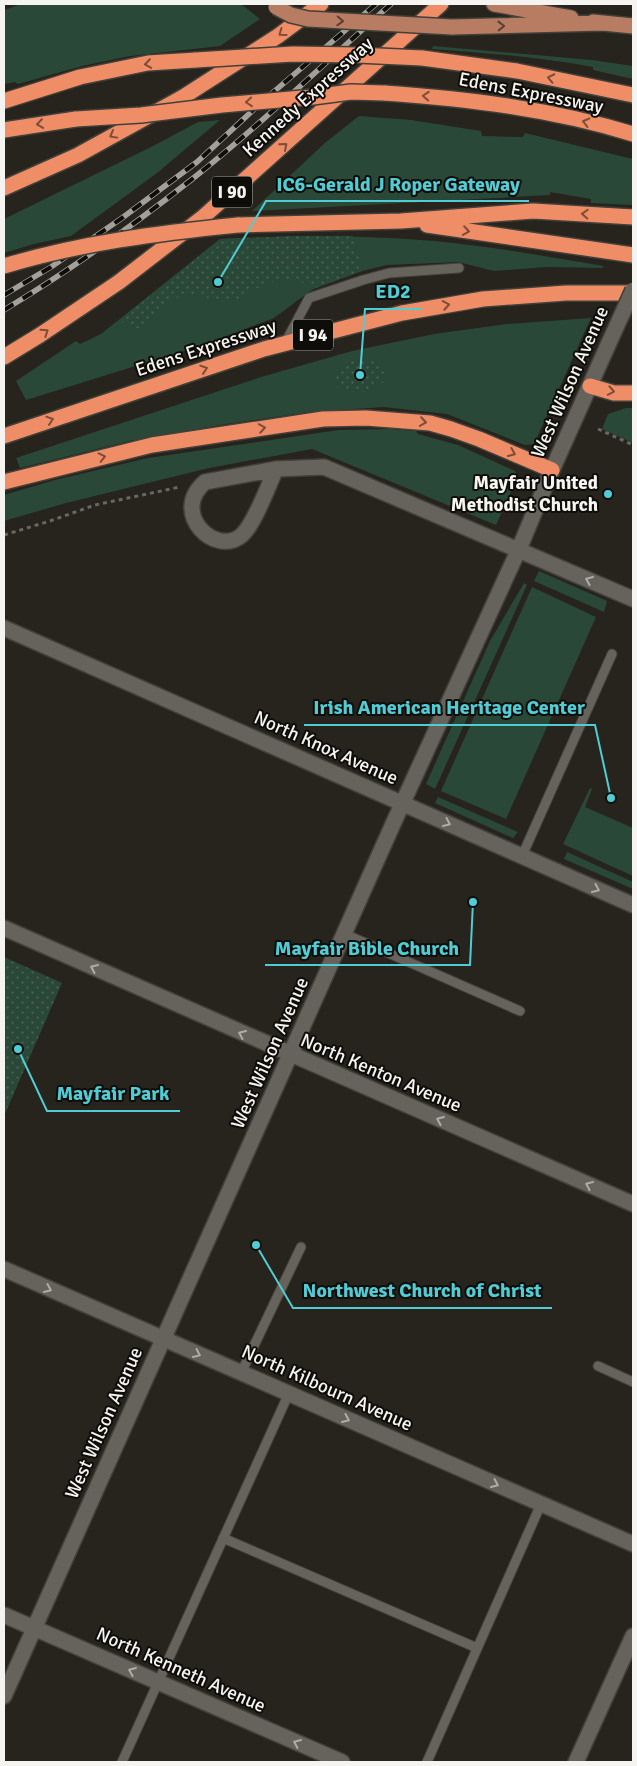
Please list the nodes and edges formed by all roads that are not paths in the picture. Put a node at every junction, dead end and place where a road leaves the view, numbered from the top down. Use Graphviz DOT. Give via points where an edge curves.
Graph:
graph roads {
  1 [pos="321,4"];
  2 [pos="442,4"];
  3 [pos="494,4"];
  4 [pos="273,6"];
  5 [pos="602,23"];
  6 [pos="633,26"];
  7 [pos="633,94"];
  8 [pos="4,100"];
  9 [pos="4,130"];
  10 [pos="633,134"];
  11 [pos="4,188"];
  12 [pos="633,217"];
  13 [pos="400,221"];
  14 [pos="633,255"];
  15 [pos="4,266"];
  16 [pos="459,268"];
  17 [pos="633,291"];
  18 [pos="285,343"];
  19 [pos="4,357"];
  20 [pos="590,386"];
  21 [pos="633,393"];
  22 [pos="4,436"];
  23 [pos="276,469"];
  24 [pos="552,470"];
  25 [pos="4,482"];
  26 [pos="519,549"];
  27 [pos="633,599"];
  28 [pos="4,628"];
  29 [pos="612,654"];
  30 [pos="402,804"];
  31 [pos="522,856"];
  32 [pos="633,905"];
  33 [pos="4,928"];
  34 [pos="345,934"];
  35 [pos="520,1011"];
  36 [pos="291,1056"];
  37 [pos="633,1204"];
  38 [pos="301,1247"];
  39 [pos="4,1269"];
  40 [pos="163,1338"];
  41 [pos="598,1366"];
  42 [pos="241,1373"];
  43 [pos="633,1382"];
  44 [pos="289,1394"];
  45 [pos="541,1504"];
  46 [pos="223,1538"];
  47 [pos="633,1544"];
  48 [pos="4,1614"];
  49 [pos="34,1628"];
  50 [pos="633,1636"];
  51 [pos="477,1648"];
  52 [pos="158,1682"];
  53 [pos="4,1696"];
  54 [pos="122,1762"];
  55 [pos="342,1762"];
  56 [pos="427,1762"];
  57 [pos="576,1762"];
  1 -- 11 [label="highway, one-way" via="278,36 183,97 78,154"];
  19 -- 2 [label="highway, Kennedy Expressway / I 90, one-way" via="119,282 202,218"];
  3 -- 5 [label="main road"];
  4 -- 5 [label="main road, one-way, bridge" via="308,19 452,27"];
  5 -- 6 [label="main road"];
  7 -- 8 [label="highway, one-way, bridge" via="518,71 422,58 293,54 148,63 80,77"];
  10 -- 9 [label="highway, Edens Expressway, one-way, bridge" via="522,107 436,96 351,92 76,119"];
  12 -- 13 [label="highway, one-way" via="533,211"];
  13 -- 14 [label="highway, one-way"];
  13 -- 15 [label="highway, bridge" via="238,225 155,234"];
  16 -- 18 [label="lane" via="389,274 309,298"];
  18 -- 17 [label="highway, Edens Expressway / I 94, one-way" via="402,314 483,299"];
  17 -- 20 [label="street, West Wilson Avenue, bridge"];
  22 -- 18 [label="highway, Edens Expressway / I 94, one-way"];
  20 -- 21 [label="highway, one-way" via="614,393"];
  20 -- 24 [label="street, West Wilson Avenue"];
  23 -- 23 [label="street" via="241,536 224,540 214,538 197,525 193,497 205,482"];
  23 -- 26 [label="street" via="324,467"];
  25 -- 24 [label="highway, one-way" via="152,445 323,419 366,418 430,423 479,439"];
  24 -- 26 [label="street, West Wilson Avenue"];
  27 -- 26 [label="street, one-way"];
  26 -- 30 [label="street, West Wilson Avenue"];
  28 -- 30 [label="street, North Knox Avenue"];
  29 -- 31 [label="lane"];
  30 -- 31 [label="street, North Knox Avenue, one-way"];
  30 -- 34 [label="street, West Wilson Avenue"];
  31 -- 32 [label="street, North Knox Avenue, one-way"];
  36 -- 33 [label="street, North Kenton Avenue, one-way"];
  34 -- 35 [label="lane"];
  34 -- 36 [label="street, West Wilson Avenue"];
  37 -- 36 [label="street, North Kenton Avenue, one-way"];
  36 -- 40 [label="street, West Wilson Avenue"];
  38 -- 42 [label="lane"];
  39 -- 40 [label="street, North Kilbourn Avenue, one-way"];
  40 -- 42 [label="street, North Kilbourn Avenue, one-way"];
  40 -- 49 [label="street, West Wilson Avenue"];
  41 -- 43 [label="lane"];
  42 -- 44 [label="street, North Kilbourn Avenue"];
  44 -- 45 [label="street, North Kilbourn Avenue, one-way"];
  44 -- 46 [label="lane"];
  45 -- 47 [label="street, North Kilbourn Avenue"];
  45 -- 51 [label="lane"];
  46 -- 51 [label="lane"];
  46 -- 52 [label="lane"];
  48 -- 49 [label="street, North Kenneth Avenue"];
  52 -- 49 [label="street, North Kenneth Avenue, one-way"];
  49 -- 53 [label="street, West Wilson Avenue"];
  50 -- 57 [label="street"];
  51 -- 56 [label="lane"];
  52 -- 54 [label="lane"];
  55 -- 52 [label="street, North Kenneth Avenue, one-way"];
}
